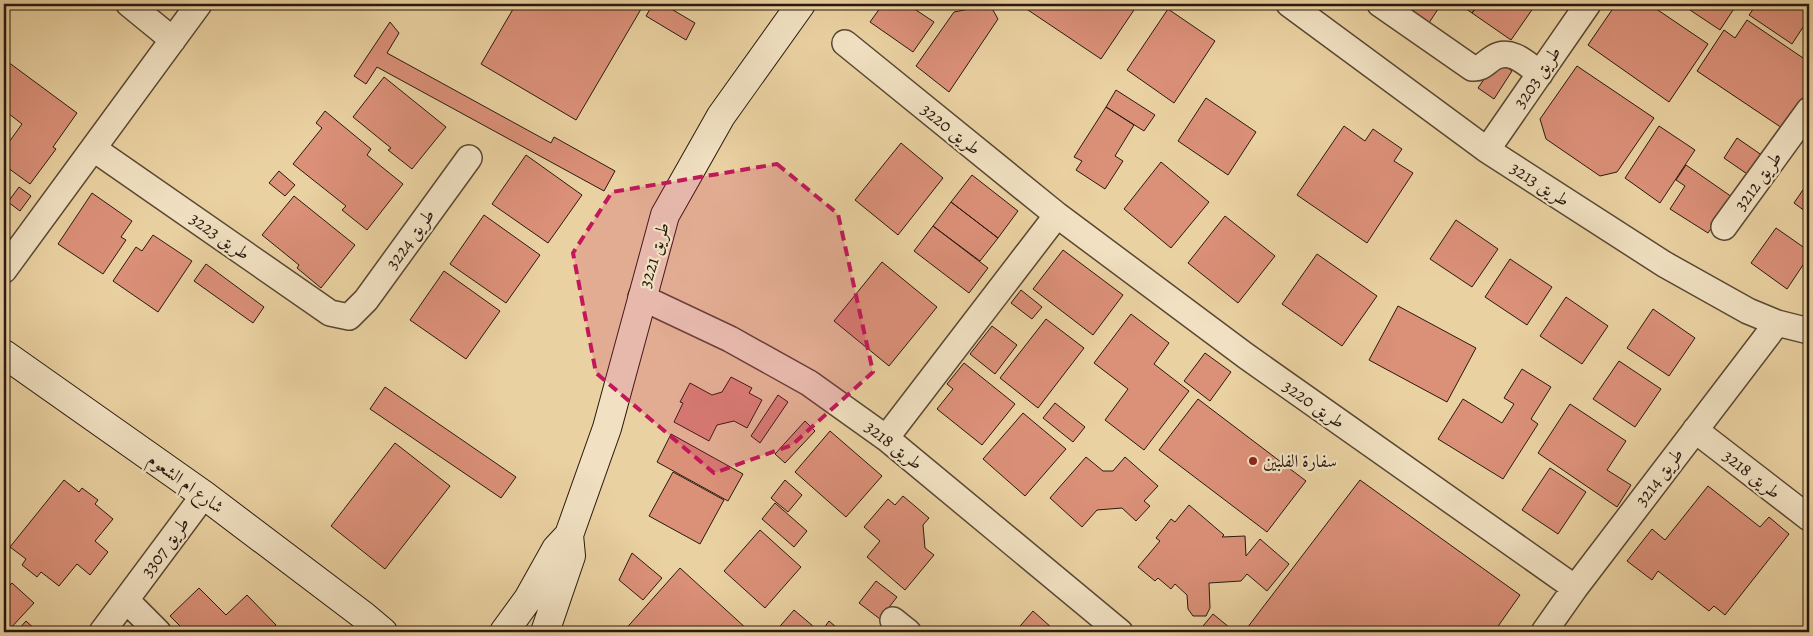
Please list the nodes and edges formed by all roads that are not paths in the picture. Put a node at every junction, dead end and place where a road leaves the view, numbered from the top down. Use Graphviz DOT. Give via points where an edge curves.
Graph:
graph roads {
  1 [pos="129,4"];
  2 [pos="199,4"];
  3 [pos="801,4"];
  4 [pos="1289,4"];
  5 [pos="1380,4"];
  6 [pos="1588,4"];
  7 [pos="173,40"];
  8 [pos="845,43"];
  9 [pos="1540,74"];
  10 [pos="1809,110"];
  11 [pos="94,149"];
  12 [pos="1487,150"];
  13 [pos="469,158"];
  14 [pos="1057,215"];
  15 [pos="1724,227"];
  16 [pos="4,270"];
  17 [pos="641,298"];
  18 [pos="349,318"];
  19 [pos="1777,323"];
  20 [pos="1809,331"];
  21 [pos="4,354"];
  22 [pos="1695,430"];
  23 [pos="886,438"];
  24 [pos="204,495"];
  25 [pos="1809,518"];
  26 [pos="569,536"];
  27 [pos="1575,588"];
  28 [pos="126,600"];
  29 [pos="374,624"];
  30 [pos="102,632"];
  31 [pos="158,632"];
  32 [pos="399,632"];
  33 [pos="504,632"];
  34 [pos="545,632"];
  35 [pos="1120,632"];
  36 [pos="1544,632"];
  1 -- 7 [label="street"];
  2 -- 7 [label="street"];
  3 -- 17 [label="street, طريق 3221" via="721,116 693,163 666,215"];
  4 -- 12 [label="street, طريق 3213"];
  5 -- 9 [label="street" via="1472,68 1479,69 1494,57 1506,54 1519,57"];
  6 -- 9 [label="street, طريق 3203"];
  7 -- 11 [label="street"];
  8 -- 14 [label="street, طريق 3220"];
  9 -- 12 [label="street, طريق 3203"];
  10 -- 15 [label="street, طريق 3212"];
  11 -- 16 [label="street"];
  11 -- 18 [label="street, طريق 3223" via="330,313"];
  12 -- 19 [label="street, طريق 3213" via="1706,290"];
  13 -- 18 [label="street, طريق 3224" via="366,300"];
  14 -- 23 [label="street"];
  14 -- 27 [label="street, طريق 3220" via="1246,356"];
  17 -- 23 [label="street, طريق 3218" via="730,339 810,383"];
  17 -- 26 [label="street, طريق 3221" via="607,428"];
  19 -- 20 [label="street, طريق 3213"];
  19 -- 22 [label="street, طريق 3214"];
  21 -- 24 [label="street, شارع ام الشعوم"];
  22 -- 25 [label="street, طريق 3218"];
  22 -- 27 [label="street, طريق 3214"];
  23 -- 35 [label="street, طريق 3218"];
  24 -- 28 [label="street, طريق 3307"];
  24 -- 29 [label="street, شارع ام الشعوم"];
  26 -- 33 [label="street, طريق 3221" via="556,549 528,599"];
  26 -- 34 [label="street, طريق 3221" via="571,556"];
  27 -- 36 [label="street, طريق 3214"];
  28 -- 30 [label="street, طريق 3307"];
  28 -- 31 [label="street"];
  29 -- 32 [label="street, شارع ام الشعوم"];
}
